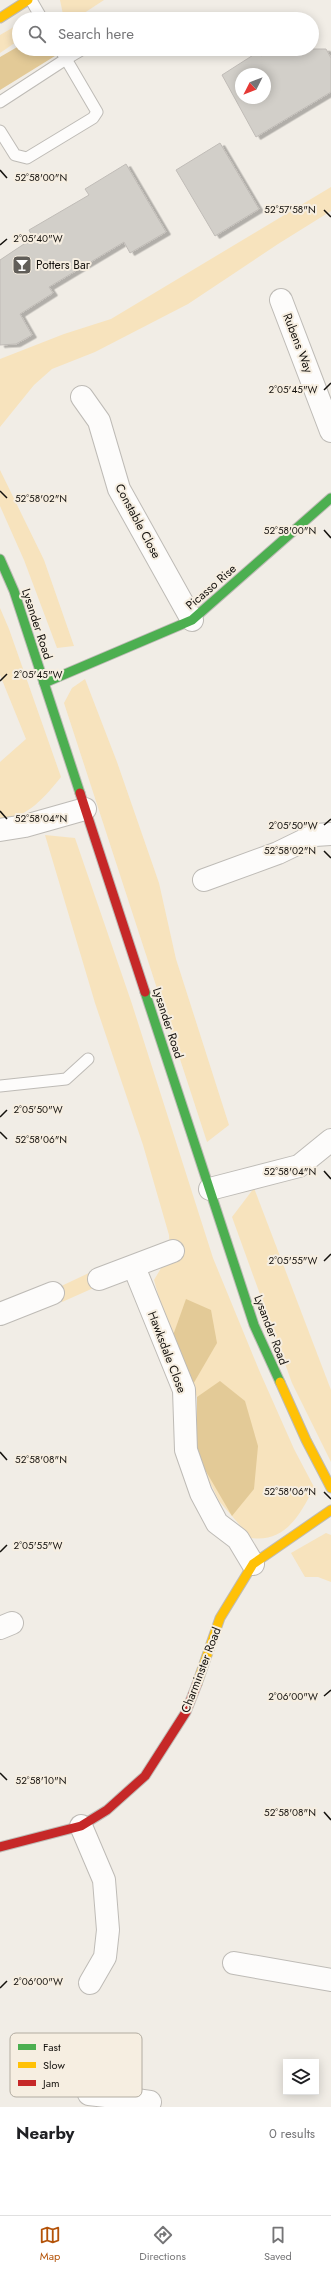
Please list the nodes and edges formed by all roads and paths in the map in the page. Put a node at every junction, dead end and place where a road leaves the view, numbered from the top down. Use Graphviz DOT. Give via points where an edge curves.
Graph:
graph roads {
  1 [pos="29,0"];
  2 [pos="37,12"];
  3 [pos="0,18"];
  4 [pos="64,56"];
  5 [pos="71,56"];
  6 [pos="66,59"];
  7 [pos="0,102"];
  8 [pos="0,131"];
  9 [pos="281,300"];
  10 [pos="82,397"];
  11 [pos="331,431"];
  12 [pos="331,498"];
  13 [pos="0,559"];
  14 [pos="192,620"];
  15 [pos="44,683"];
  16 [pos="85,809"];
  17 [pos="0,830"];
  18 [pos="331,834"];
  19 [pos="204,880"];
  20 [pos="88,1060"];
  21 [pos="0,1086"];
  22 [pos="331,1140"];
  23 [pos="210,1189"];
  24 [pos="173,1252"];
  25 [pos="134,1267"];
  26 [pos="99,1279"];
  27 [pos="53,1293"];
  28 [pos="0,1314"];
  29 [pos="331,1488"];
  30 [pos="331,1510"];
  31 [pos="254,1564"];
  32 [pos="82,1826"];
  33 [pos="0,1847"];
  34 [pos="234,1963"];
  35 [pos="331,1980"];
  36 [pos="90,1983"];
  37 [pos="100,2097"];
  38 [pos="150,2102"];
  39 [pos="122,2103"];
  1 -- 2 [label="lane"];
  1 -- 3 [label="street"];
  4 -- 6 [label="lane"];
  5 -- 6 [label="lane"];
  6 -- 7 [label="lane"];
  6 -- 8 [label="lane" via="97,112 92,118 27,158 15,155"];
  9 -- 11 [label="street, Rubens Way"];
  10 -- 14 [label="street, Constable Close" via="99,421 119,489"];
  12 -- 14 [label="street, Picasso Rise"];
  13 -- 15 [label="street, Lysander Road" via="14,591"];
  14 -- 15 [label="street, Picasso Rise"];
  15 -- 16 [label="street, Lysander Road"];
  16 -- 17 [label="street" via="25,826"];
  16 -- 23 [label="street, Lysander Road"];
  18 -- 19 [label="street" via="315,835 278,853"];
  20 -- 21 [label="lane" via="66,1079"];
  22 -- 23 [label="street" via="299,1166"];
  23 -- 29 [label="street, Lysander Road" via="254,1325 306,1440"];
  24 -- 25 [label="street"];
  25 -- 26 [label="street"];
  25 -- 31 [label="street, Hawksdale Close" via="184,1390 186,1450 201,1493 217,1524 238,1539"];
  27 -- 28 [label="street"];
  30 -- 31 [label="street, Charminster Road"];
  31 -- 32 [label="street, Charminster Road" via="220,1618 207,1660 186,1712 145,1776 107,1810"];
  32 -- 33 [label="street, Charminster Road"];
  32 -- 36 [label="street" via="104,1880 108,1930 105,1957"];
  34 -- 35 [label="street"];
  37 -- 39 [label="street"];
  38 -- 39 [label="street"];
}
